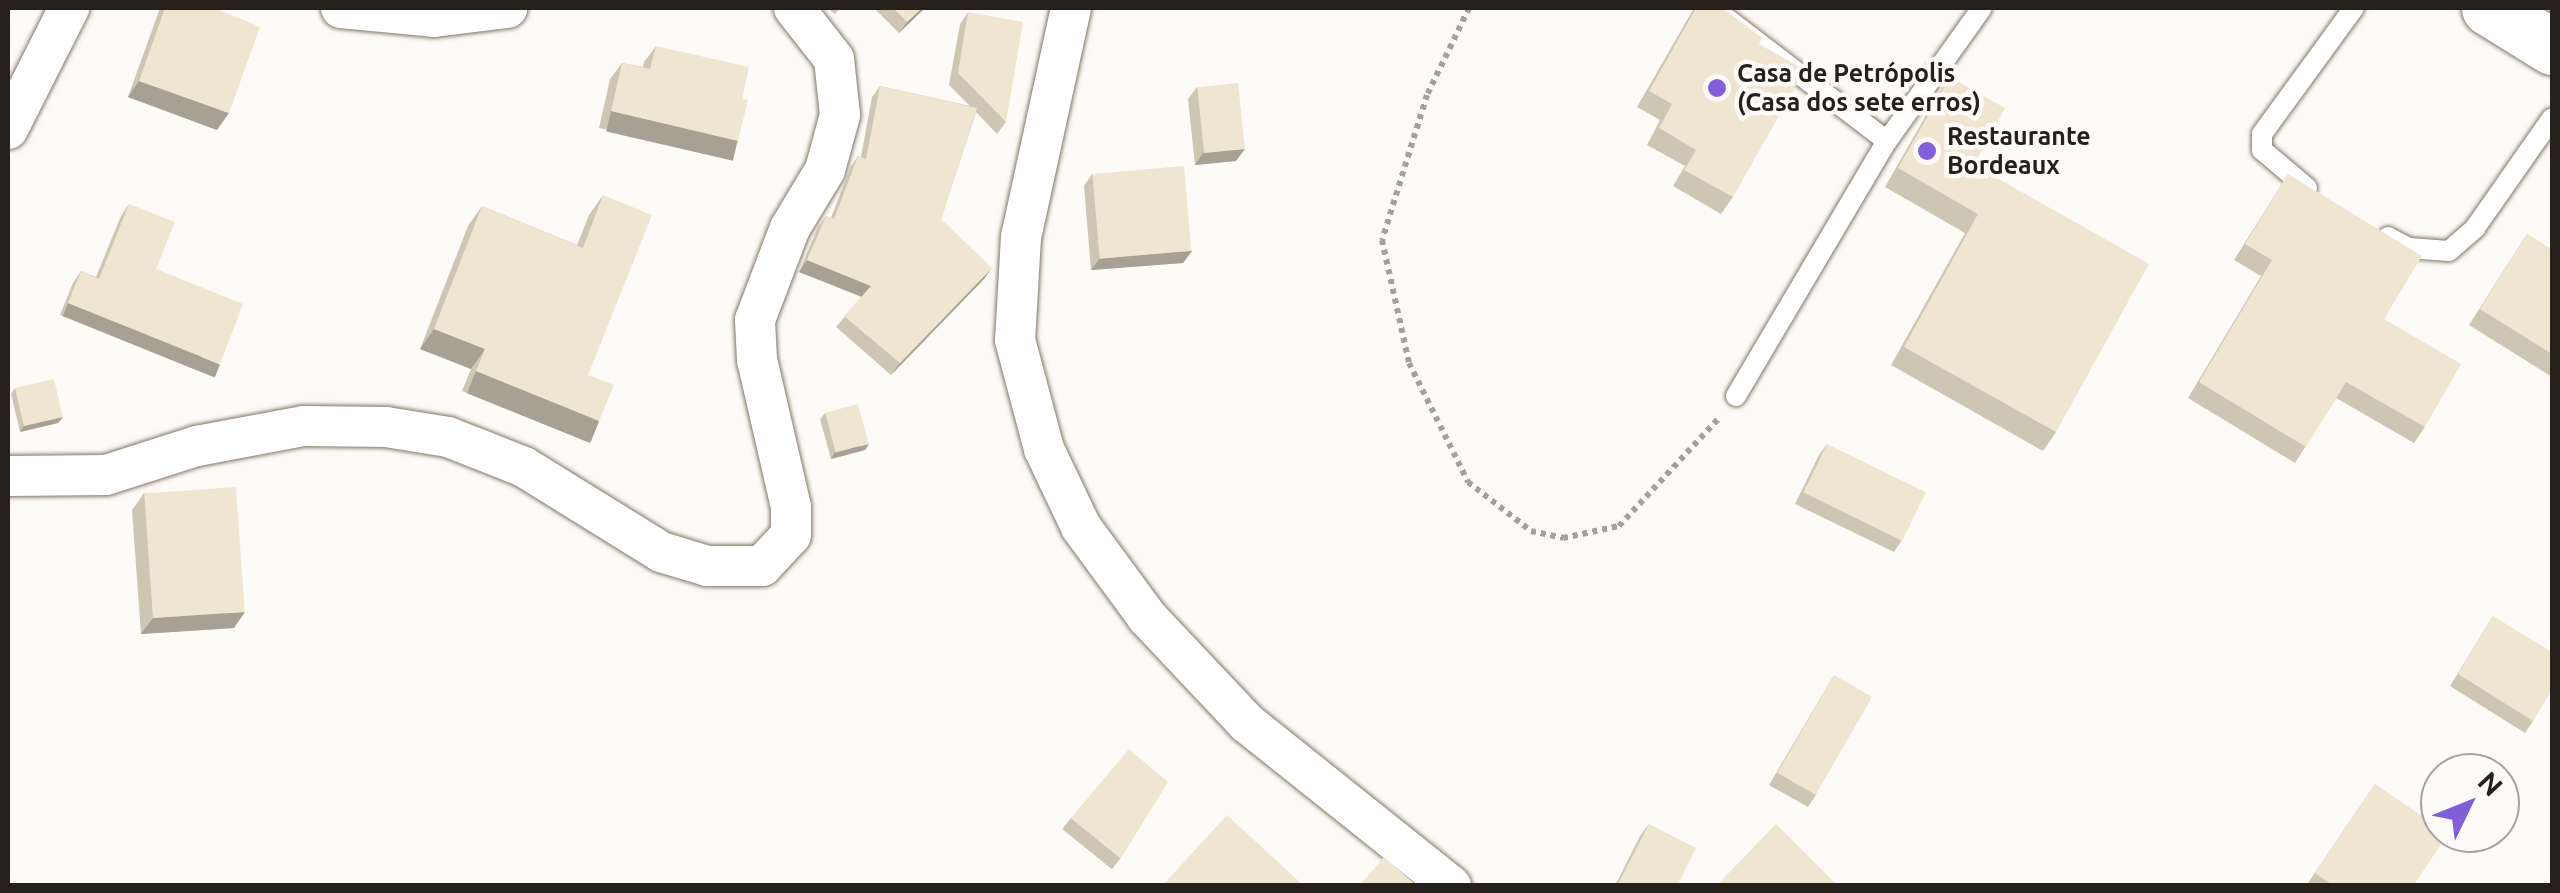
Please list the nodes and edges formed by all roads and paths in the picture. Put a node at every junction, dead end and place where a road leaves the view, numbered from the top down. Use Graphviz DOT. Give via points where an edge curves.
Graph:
graph roads {
  1 [pos="69,8"];
  2 [pos="342,8"];
  3 [pos="508,8"];
  4 [pos="794,8"];
  5 [pos="1071,8"];
  6 [pos="1469,8"];
  7 [pos="1714,8"];
  8 [pos="1982,8"];
  9 [pos="2354,8"];
  10 [pos="2489,8"];
  11 [pos="2552,47"];
  12 [pos="2552,118"];
  13 [pos="8,129"];
  14 [pos="1886,141"];
  15 [pos="2332,204"];
  16 [pos="2372,228"];
  17 [pos="1736,396"];
  18 [pos="8,476"];
  19 [pos="1451,886"];
  1 -- 13 [label="street"];
  2 -- 3 [label="street" via="434,17"];
  4 -- 18 [label="street" via="834,59 840,116 825,170 790,228 755,320 791,506 791,535 762,566 707,566 662,552 524,467 448,437 386,427 304,426 197,446 106,474"];
  5 -- 19 [label="street" via="1072,29 1021,237 1015,340 1044,450 1081,527 1160,630 1247,723"];
  6 -- 17 [label="path" via="1427,95 1382,240 1408,364 1468,482 1531,530 1564,538 1619,526 1682,464"];
  7 -- 14 [label="lane"];
  8 -- 14 [label="lane"];
  9 -- 15 [label="lane" via="2262,134 2262,150 2283,173"];
  10 -- 11 [label="main road"];
  12 -- 16 [label="lane" via="2475,228 2450,251 2410,248"];
  14 -- 17 [label="lane"];
}
